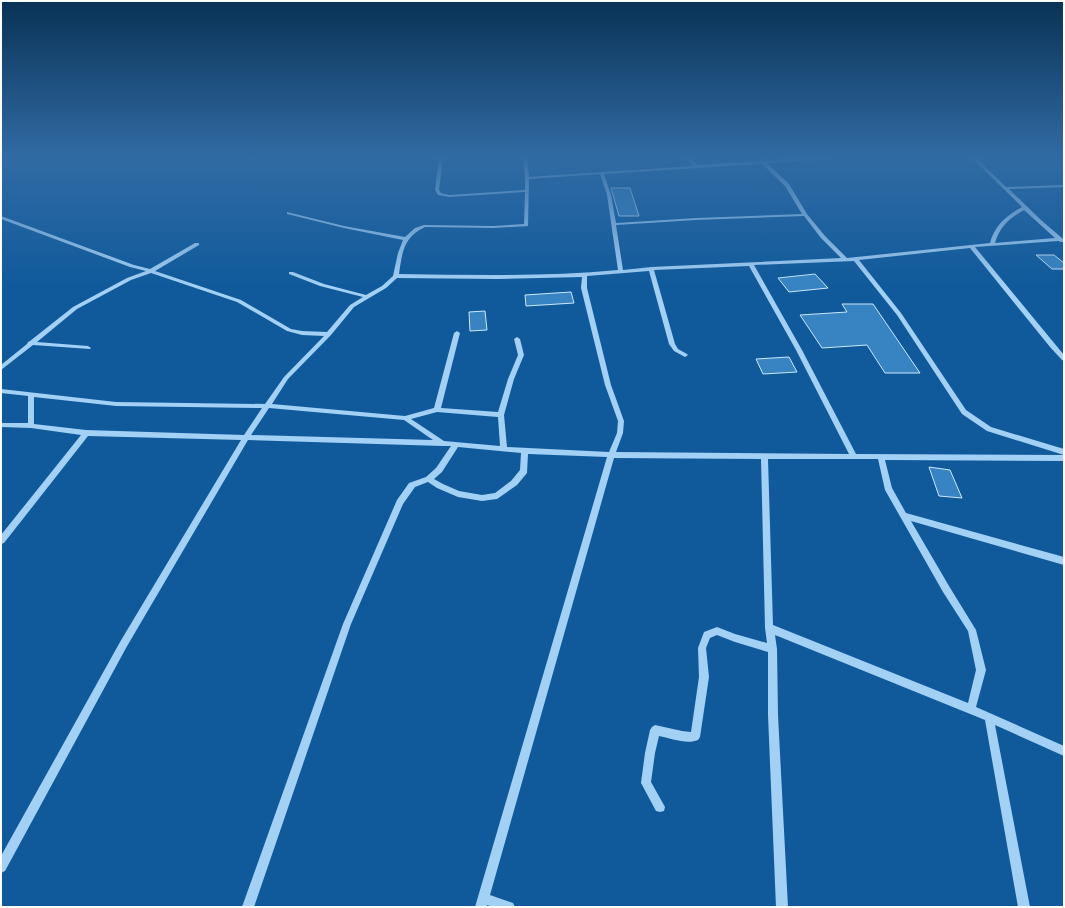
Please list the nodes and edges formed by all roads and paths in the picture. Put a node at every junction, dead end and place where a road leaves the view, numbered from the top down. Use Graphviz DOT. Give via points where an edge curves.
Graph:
graph roads {
  1 [pos="526,200"];
  2 [pos="610,200"];
  3 [pos="795,200"];
  4 [pos="1017,200"];
  5 [pos="1024,208"];
  6 [pos="289,213"];
  7 [pos="804,216"];
  8 [pos="1,217"];
  9 [pos="614,224"];
  10 [pos="406,239"];
  11 [pos="1062,241"];
  12 [pos="197,244"];
  13 [pos="992,244"];
  14 [pos="971,246"];
  15 [pos="855,259"];
  16 [pos="846,260"];
  17 [pos="750,265"];
  18 [pos="651,269"];
  19 [pos="150,271"];
  20 [pos="621,271"];
  21 [pos="291,272"];
  22 [pos="585,275"];
  23 [pos="396,276"];
  24 [pos="367,297"];
  25 [pos="329,334"];
  26 [pos="456,334"];
  27 [pos="517,339"];
  28 [pos="30,343"];
  29 [pos="88,348"];
  30 [pos="685,355"];
  31 [pos="1064,359"];
  32 [pos="1,368"];
  33 [pos="1,391"];
  34 [pos="31,394"];
  35 [pos="267,406"];
  36 [pos="437,410"];
  37 [pos="501,415"];
  38 [pos="405,418"];
  39 [pos="1,424"];
  40 [pos="31,426"];
  41 [pos="86,433"];
  42 [pos="246,438"];
  43 [pos="442,443"];
  44 [pos="456,444"];
  45 [pos="504,448"];
  46 [pos="525,451"];
  47 [pos="1064,452"];
  48 [pos="611,455"];
  49 [pos="764,456"];
  50 [pos="854,457"];
  51 [pos="880,457"];
  52 [pos="1064,458"];
  53 [pos="429,479"];
  54 [pos="906,516"];
  55 [pos="1,541"];
  56 [pos="1064,561"];
  57 [pos="770,628"];
  58 [pos="773,649"];
  59 [pos="971,709"];
  60 [pos="990,717"];
  61 [pos="1064,751"];
  62 [pos="660,807"];
  63 [pos="1,867"];
  64 [pos="483,902"];
  65 [pos="248,907"];
  66 [pos="509,907"];
  67 [pos="782,907"];
  68 [pos="1024,907"];
  1 -- 10 [label="street" via="525,226 424,226 415,228"];
  2 -- 9 [label="street"];
  3 -- 7 [label="street"];
  4 -- 5 [label="street"];
  5 -- 11 [label="street"];
  5 -- 13 [label="street" via="1001,223 994,234"];
  6 -- 10 [label="street"];
  7 -- 9 [label="street"];
  7 -- 16 [label="street"];
  8 -- 19 [label="street"];
  9 -- 20 [label="street"];
  10 -- 23 [label="street" via="399,255"];
  11 -- 13 [label="street"];
  12 -- 19 [label="street"];
  13 -- 14 [label="street"];
  14 -- 15 [label="street"];
  14 -- 31 [label="street"];
  15 -- 16 [label="street"];
  15 -- 47 [label="street" via="898,314 964,412 989,429"];
  16 -- 17 [label="street"];
  17 -- 18 [label="street"];
  17 -- 50 [label="street" via="799,350"];
  18 -- 20 [label="street"];
  18 -- 30 [label="street" via="672,344"];
  19 -- 25 [label="street" via="239,301 289,330"];
  19 -- 28 [label="street" via="75,308"];
  20 -- 22 [label="street"];
  21 -- 24 [label="street" via="322,285"];
  22 -- 23 [label="street"];
  22 -- 48 [label="street" via="584,288 608,385 620,421 620,433"];
  23 -- 24 [label="street"];
  24 -- 25 [label="street" via="352,306"];
  25 -- 35 [label="street" via="286,378"];
  26 -- 36 [label="street"];
  27 -- 37 [label="street" via="521,354"];
  28 -- 29 [label="street"];
  28 -- 32 [label="street"];
  33 -- 34 [label="street"];
  34 -- 35 [label="street" via="116,404"];
  34 -- 40 [label="street"];
  35 -- 38 [label="street"];
  35 -- 42 [label="street"];
  36 -- 37 [label="street"];
  36 -- 38 [label="street"];
  37 -- 45 [label="street"];
  38 -- 43 [label="street"];
  39 -- 40 [label="street"];
  40 -- 41 [label="street"];
  41 -- 42 [label="street"];
  41 -- 55 [label="street"];
  42 -- 43 [label="street"];
  42 -- 63 [label="street" via="123,646"];
  43 -- 44 [label="street"];
  44 -- 45 [label="street"];
  44 -- 53 [label="street" via="439,470"];
  45 -- 46 [label="street"];
  46 -- 48 [label="street"];
  46 -- 53 [label="street" via="524,471 514,483 497,496 482,498 458,494"];
  48 -- 49 [label="street"];
  48 -- 64 [label="street"];
  49 -- 50 [label="street"];
  49 -- 57 [label="street"];
  50 -- 51 [label="street"];
  51 -- 52 [label="street"];
  51 -- 54 [label="street" via="888,488"];
  53 -- 65 [label="street" via="412,485 400,502 347,624"];
  54 -- 56 [label="street"];
  54 -- 59 [label="street" via="972,630 981,670"];
  57 -- 58 [label="street"];
  57 -- 59 [label="street"];
  58 -- 62 [label="street" via="717,631 707,635 702,648 704,677 695,737 655,730 646,784"];
  58 -- 67 [label="street" via="773,715"];
  59 -- 60 [label="street"];
  60 -- 61 [label="street"];
  60 -- 68 [label="street"];
  64 -- 66 [label="street"];
}
